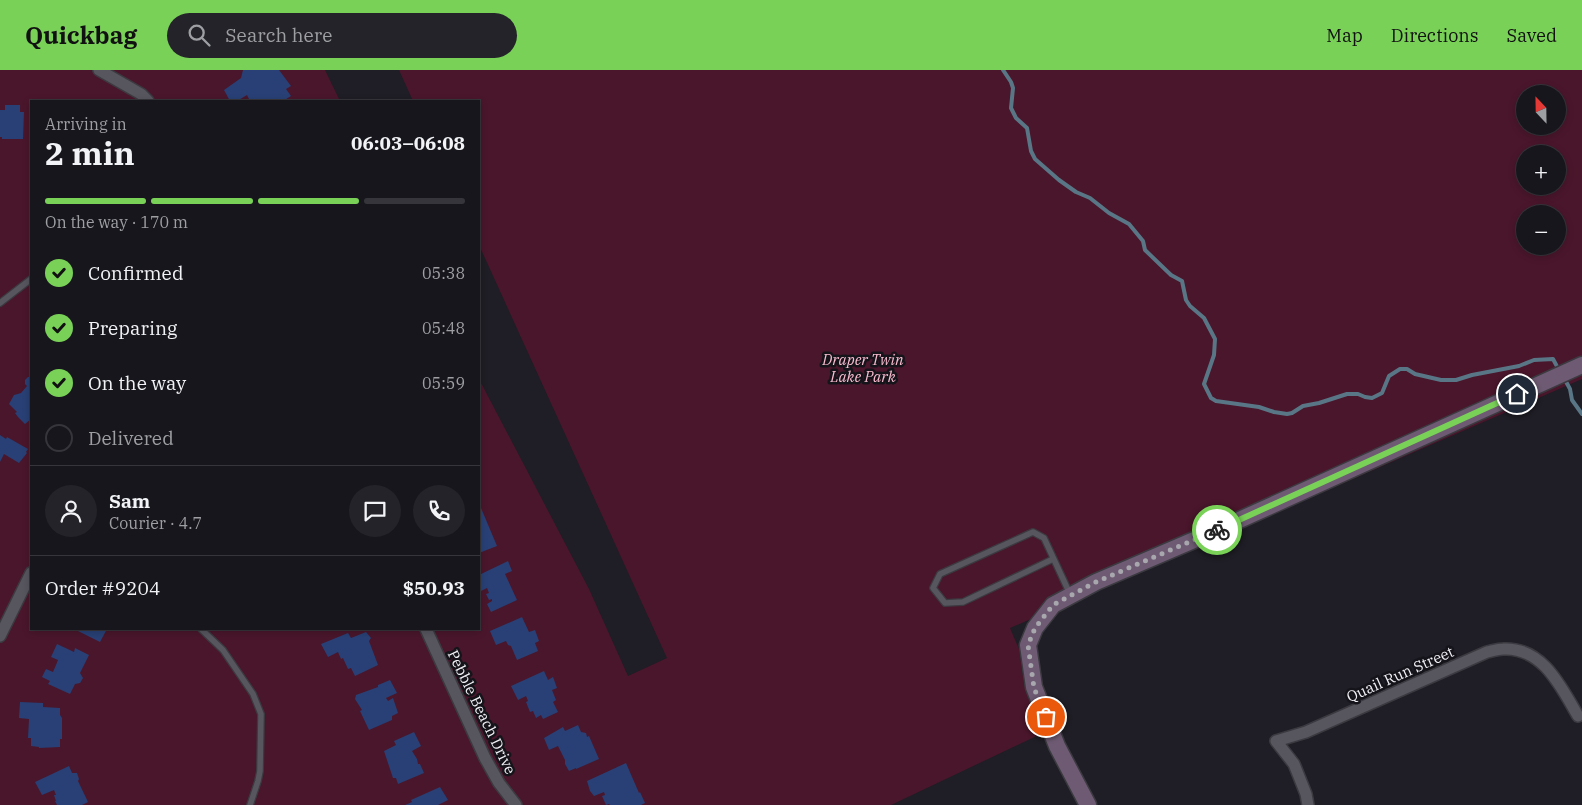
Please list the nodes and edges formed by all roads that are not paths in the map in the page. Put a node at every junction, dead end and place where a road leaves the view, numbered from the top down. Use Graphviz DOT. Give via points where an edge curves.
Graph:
graph roads {
  1 [pos="99,70"];
  2 [pos="147,100"];
  3 [pos="30,280"];
  4 [pos="0,303"];
  5 [pos="1582,365"];
  6 [pos="1053,560"];
  7 [pos="30,575"];
  8 [pos="1071,595"];
  9 [pos="202,630"];
  10 [pos="426,630"];
  11 [pos="0,636"];
  12 [pos="1578,716"];
  13 [pos="250,805"];
  14 [pos="516,805"];
  15 [pos="1088,805"];
  16 [pos="1308,805"];
  1 -- 2 [label="street"];
  3 -- 4 [label="lane"];
  5 -- 8 [label="street"];
  6 -- 6 [label="lane" via="1044,538 1033,532 940,574 933,588 945,602 963,602"];
  6 -- 8 [label="lane"];
  7 -- 11 [label="street"];
  8 -- 15 [label="street" via="1053,605 1035,628 1028,645 1034,688 1058,746"];
  9 -- 13 [label="lane" via="223,650 253,694 261,714 260,771"];
  10 -- 14 [label="street, Pebble Beach Drive" via="485,758"];
  12 -- 16 [label="street, Quail Run Street" via="1545,665 1524,652 1503,649 1487,652 1306,732 1276,741 1294,764"];
}
